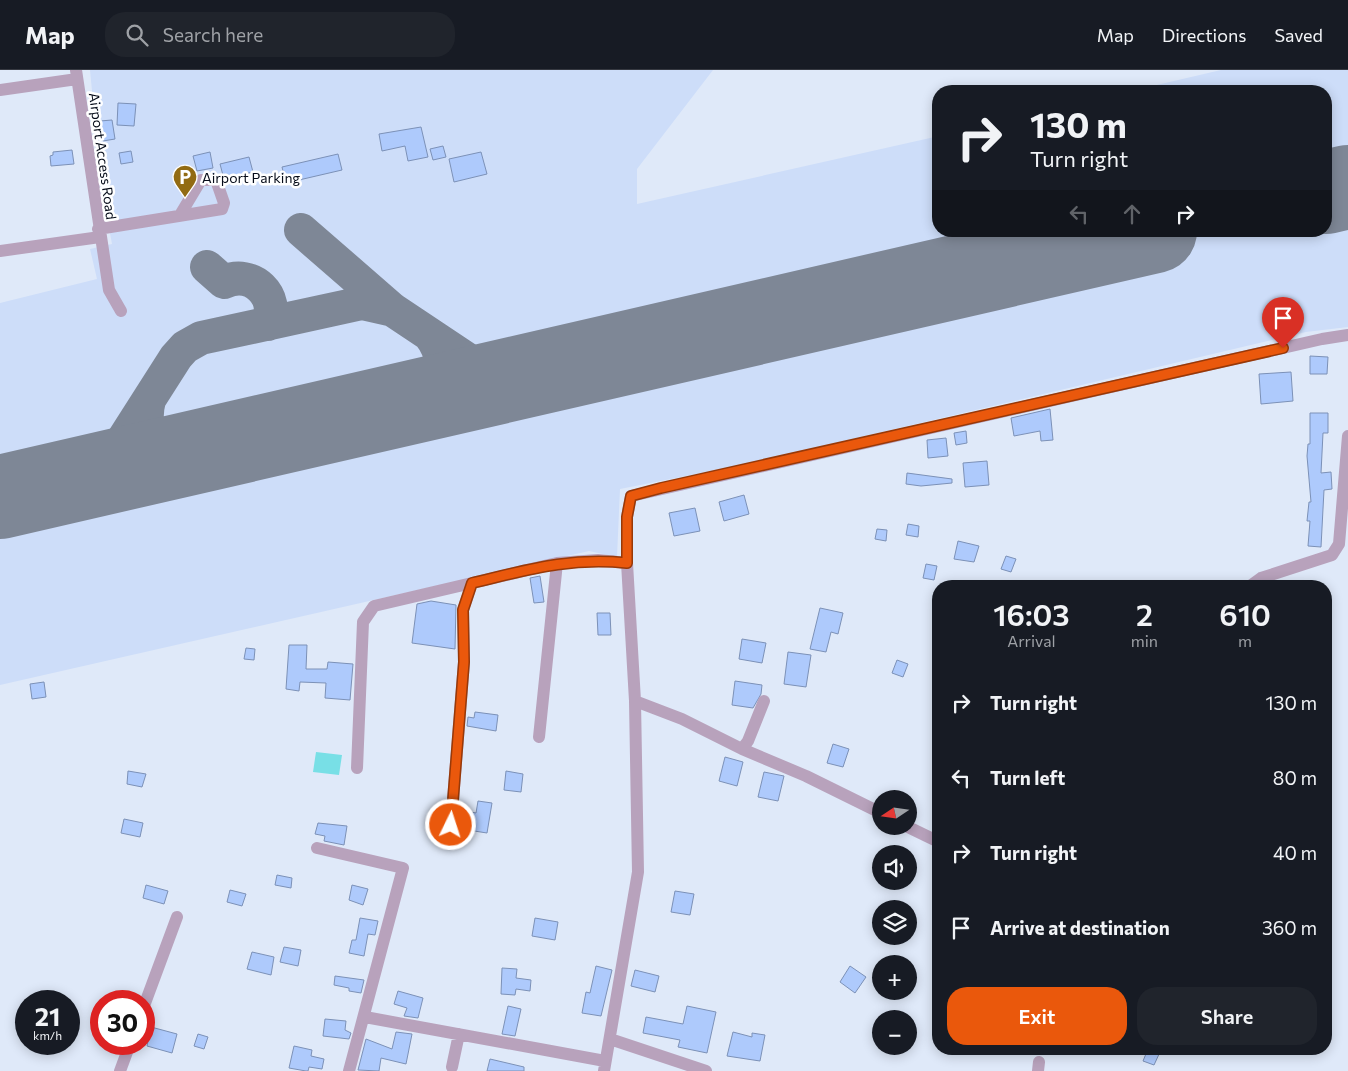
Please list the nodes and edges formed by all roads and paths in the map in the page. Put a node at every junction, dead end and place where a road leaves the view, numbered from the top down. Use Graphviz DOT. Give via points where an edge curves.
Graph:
graph roads {
  1 [pos="76,75"];
  2 [pos="0,90"];
  3 [pos="180,215"];
  4 [pos="100,238"];
  5 [pos="0,251"];
  6 [pos="121,311"];
  7 [pos="1348,336"];
  8 [pos="1348,436"];
  9 [pos="557,563"];
  10 [pos="627,563"];
  11 [pos="1258,580"];
  12 [pos="472,583"];
  13 [pos="635,701"];
  14 [pos="764,701"];
  15 [pos="540,737"];
  16 [pos="742,749"];
  17 [pos="358,768"];
  18 [pos="872,809"];
  19 [pos="451,825"];
  20 [pos="918,832"];
  21 [pos="932,839"];
  22 [pos="317,848"];
  23 [pos="177,917"];
  24 [pos="150,990"];
  25 [pos="365,1017"];
  26 [pos="459,1034"];
  27 [pos="610,1039"];
  28 [pos="126,1055"];
  29 [pos="605,1066"];
  30 [pos="452,1067"];
  31 [pos="120,1071"];
  32 [pos="350,1071"];
  33 [pos="706,1071"];
  1 -- 2 [label="street"];
  1 -- 4 [label="street, Airport Access Road"];
  3 -- 4 [label="street"];
  4 -- 5 [label="street"];
  4 -- 6 [label="street, Airport Access Road" via="109,290"];
  7 -- 10 [label="street" via="1312,341 631,496 627,517"];
  8 -- 11 [label="street" via="1339,544 1332,555"];
  9 -- 10 [label="street" via="598,560"];
  9 -- 12 [label="street"];
  9 -- 15 [label="street"];
  10 -- 13 [label="street"];
  12 -- 17 [label="street" via="374,606 363,622"];
  12 -- 19 [label="street" via="463,610 464,662"];
  13 -- 16 [label="street" via="682,719"];
  13 -- 27 [label="street" via="638,872"];
  14 -- 16 [label="street"];
  16 -- 18 [label="street"];
  20 -- 21 [label="street"];
  22 -- 25 [label="street" via="403,868"];
  23 -- 24 [label="street"];
  25 -- 26 [label="street"];
  25 -- 32 [label="street"];
  26 -- 29 [label="street"];
  26 -- 30 [label="street"];
  27 -- 29 [label="street"];
  27 -- 33 [label="street"];
  28 -- 31 [label="street"];
}
